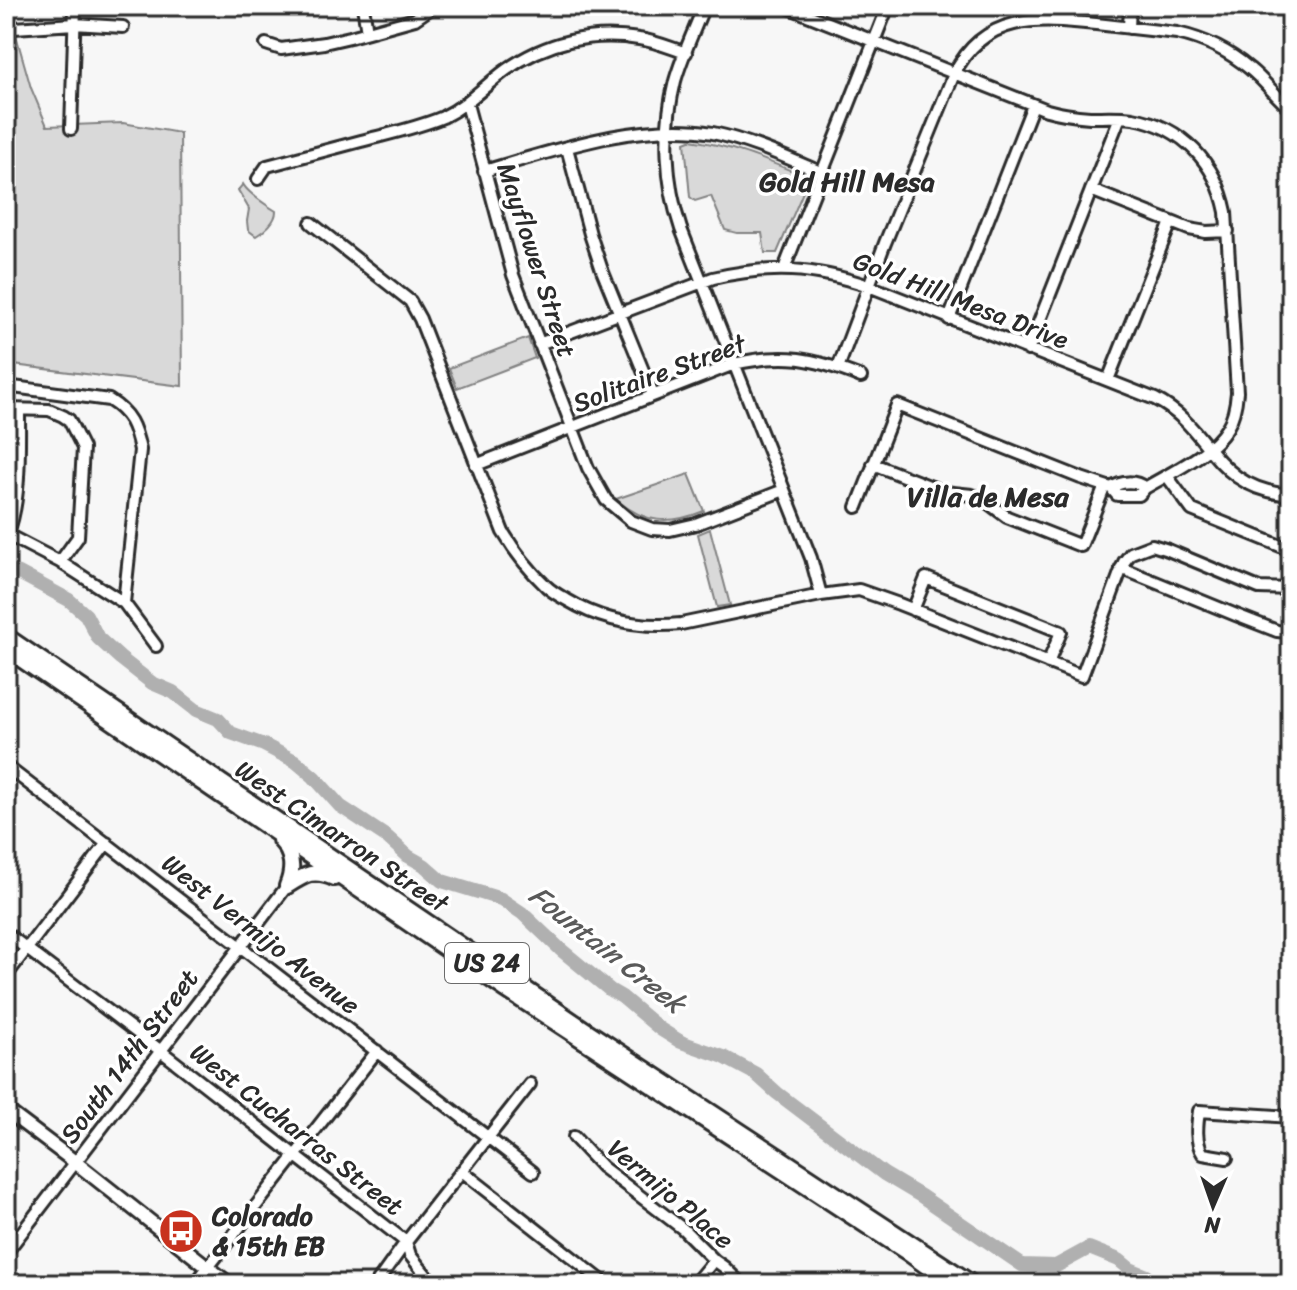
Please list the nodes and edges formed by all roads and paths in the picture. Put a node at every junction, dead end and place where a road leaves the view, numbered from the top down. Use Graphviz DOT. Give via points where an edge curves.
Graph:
graph roads {
  1 [pos="75,6"];
  2 [pos="363,6"];
  3 [pos="434,6"];
  4 [pos="704,6"];
  5 [pos="785,6"];
  6 [pos="888,6"];
  7 [pos="1130,6"];
  8 [pos="74,24"];
  9 [pos="123,27"];
  10 [pos="14,28"];
  11 [pos="1129,28"];
  12 [pos="367,32"];
  13 [pos="874,43"];
  14 [pos="266,44"];
  15 [pos="686,53"];
  16 [pos="954,74"];
  17 [pos="467,104"];
  18 [pos="1033,105"];
  19 [pos="1291,109"];
  20 [pos="1120,117"];
  21 [pos="71,129"];
  22 [pos="668,130"];
  23 [pos="567,148"];
  24 [pos="484,171"];
  25 [pos="823,173"];
  26 [pos="258,179"];
  27 [pos="1091,190"];
  28 [pos="1171,222"];
  29 [pos="311,223"];
  30 [pos="1228,231"];
  31 [pos="784,269"];
  32 [pos="702,281"];
  33 [pos="869,286"];
  34 [pos="619,313"];
  35 [pos="949,319"];
  36 [pos="539,344"];
  37 [pos="1028,350"];
  38 [pos="734,364"];
  39 [pos="838,368"];
  40 [pos="861,377"];
  41 [pos="1108,380"];
  42 [pos="6,386"];
  43 [pos="653,395"];
  44 [pos="6,409"];
  45 [pos="19,410"];
  46 [pos="572,427"];
  47 [pos="1207,449"];
  48 [pos="873,464"];
  49 [pos="476,465"];
  50 [pos="1167,476"];
  51 [pos="1108,487"];
  52 [pos="784,490"];
  53 [pos="1291,495"];
  54 [pos="857,507"];
  55 [pos="6,534"];
  56 [pos="1288,549"];
  57 [pos="60,562"];
  58 [pos="1121,568"];
  59 [pos="1291,589"];
  60 [pos="821,595"];
  61 [pos="124,603"];
  62 [pos="913,610"];
  63 [pos="1288,632"];
  64 [pos="6,636"];
  65 [pos="156,646"];
  66 [pos="6,649"];
  67 [pos="1048,663"];
  68 [pos="6,766"];
  69 [pos="246,812"];
  70 [pos="107,843"];
  71 [pos="287,886"];
  72 [pos="379,903"];
  73 [pos="6,933"];
  74 [pos="240,946"];
  75 [pos="27,949"];
  76 [pos="6,976"];
  77 [pos="161,1051"];
  78 [pos="377,1051"];
  79 [pos="530,1084"];
  80 [pos="6,1110"];
  81 [pos="1291,1117"];
  82 [pos="489,1137"];
  83 [pos="574,1137"];
  84 [pos="296,1155"];
  85 [pos="1227,1158"];
  86 [pos="75,1162"];
  87 [pos="462,1171"];
  88 [pos="533,1172"];
  89 [pos="406,1242"];
  90 [pos="6,1253"];
  91 [pos="714,1260"];
  92 [pos="207,1268"];
  93 [pos="195,1284"];
  94 [pos="229,1284"];
  95 [pos="376,1284"];
  96 [pos="433,1284"];
  97 [pos="606,1284"];
  98 [pos="694,1284"];
  99 [pos="741,1284"];
  100 [pos="951,1284"];
  101 [pos="973,1284"];
  1 -- 8 [label="street"];
  2 -- 12 [label="street"];
  3 -- 12 [label="street" via="415,19"];
  4 -- 15 [label="street"];
  5 -- 13 [label="street"];
  6 -- 13 [label="street"];
  7 -- 11 [label="street"];
  8 -- 9 [label="street"];
  8 -- 10 [label="street"];
  8 -- 21 [label="street"];
  11 -- 16 [label="street" via="1045,19 1016,23 979,41"];
  11 -- 19 [label="street" via="1196,37 1223,50"];
  12 -- 14 [label="street" via="281,49"];
  13 -- 16 [label="street"];
  13 -- 25 [label="street"];
  15 -- 17 [label="street" via="631,38 563,42 506,70"];
  15 -- 22 [label="street" via="676,78"];
  16 -- 18 [label="street"];
  16 -- 33 [label="street"];
  17 -- 24 [label="street, Mayflower Street"];
  17 -- 26 [label="street" via="409,129 267,166"];
  18 -- 20 [label="street" via="1077,116"];
  18 -- 35 [label="street"];
  20 -- 27 [label="street"];
  20 -- 30 [label="street" via="1161,126 1200,154 1219,187"];
  22 -- 23 [label="street"];
  22 -- 25 [label="street" via="733,138"];
  22 -- 32 [label="street" via="674,205"];
  23 -- 24 [label="street"];
  23 -- 34 [label="street"];
  24 -- 36 [label="street, Mayflower Street"];
  25 -- 31 [label="street"];
  27 -- 28 [label="street"];
  27 -- 37 [label="street"];
  28 -- 30 [label="street" via="1206,232"];
  28 -- 41 [label="street"];
  29 -- 49 [label="street" via="410,301"];
  30 -- 47 [label="street" via="1237,392 1227,429"];
  31 -- 32 [label="street, Gold Hill Mesa Drive"];
  31 -- 33 [label="street, Gold Hill Mesa Drive" via="830,274"];
  32 -- 34 [label="street, Gold Hill Mesa Drive"];
  32 -- 38 [label="street"];
  33 -- 35 [label="street, Gold Hill Mesa Drive"];
  33 -- 39 [label="street"];
  34 -- 36 [label="street, Gold Hill Mesa Drive"];
  34 -- 43 [label="street"];
  35 -- 37 [label="street, Gold Hill Mesa Drive"];
  36 -- 46 [label="street, Mayflower Street"];
  37 -- 41 [label="street, Gold Hill Mesa Drive"];
  38 -- 39 [label="street, Solitaire Street" via="779,357"];
  38 -- 43 [label="street, Solitaire Street"];
  38 -- 52 [label="street"];
  39 -- 40 [label="street, Solitaire Street"];
  41 -- 47 [label="street, Gold Hill Mesa Drive" via="1167,406"];
  42 -- 61 [label="street" via="109,400 132,423 140,450"];
  43 -- 46 [label="street, Solitaire Street"];
  44 -- 45 [label="street"];
  45 -- 55 [label="street" via="14,509"];
  45 -- 57 [label="street" via="49,410 63,416 83,448 78,537"];
  46 -- 49 [label="street, Solitaire Street"];
  46 -- 52 [label="street, Mayflower Street" via="606,500 631,521 652,529 678,530"];
  47 -- 50 [label="street"];
  47 -- 53 [label="street, Gold Hill Mesa Drive" via="1251,486"];
  48 -- 51 [label="street" via="897,405"];
  48 -- 51 [label="street" via="944,492 983,499 1007,517 1081,546"];
  48 -- 54 [label="street"];
  49 -- 60 [label="street" via="503,532 521,560 548,589 580,608 620,623 662,626"];
  50 -- 51 [label="street" via="1139,495 1117,495"];
  50 -- 56 [label="street" via="1192,510"];
  52 -- 60 [label="street"];
  55 -- 57 [label="street"];
  57 -- 61 [label="street"];
  58 -- 59 [label="street" via="1131,553 1152,545 1259,588"];
  58 -- 63 [label="street"];
  58 -- 67 [label="street" via="1082,676"];
  60 -- 62 [label="street" via="859,590"];
  61 -- 65 [label="street"];
  62 -- 67 [label="street"];
  62 -- 67 [label="street" via="926,578 1061,632"];
  64 -- 101 [label="highway, West Cimarron Street / US 24" via="583,1028"];
  66 -- 69 [label="highway, West Cimarron Street / US 24"];
  68 -- 70 [label="street, West Vermijo Avenue"];
  69 -- 71 [label="highway" via="289,852"];
  69 -- 72 [label="highway, West Cimarron Street / US 24"];
  70 -- 74 [label="street, West Vermijo Avenue"];
  70 -- 75 [label="street"];
  71 -- 72 [label="highway" via="322,873"];
  71 -- 74 [label="street, South 14th Street"];
  72 -- 100 [label="highway, West Cimarron Street / US 24"];
  73 -- 75 [label="street, West Cucharras Street"];
  74 -- 77 [label="street, South 14th Street"];
  74 -- 78 [label="street, West Vermijo Avenue"];
  75 -- 76 [label="street"];
  75 -- 77 [label="street, West Cucharras Street"];
  77 -- 84 [label="street, West Cucharras Street"];
  77 -- 86 [label="street, South 14th Street"];
  78 -- 82 [label="street, West Vermijo Avenue"];
  78 -- 84 [label="street"];
  79 -- 82 [label="street"];
  80 -- 86 [label="main road"];
  81 -- 85 [label="street" via="1199,1111 1200,1149"];
  82 -- 87 [label="street"];
  82 -- 88 [label="street, West Vermijo Avenue"];
  83 -- 91 [label="street, Vermijo Place" via="602,1167 683,1229"];
  84 -- 89 [label="street, West Cucharras Street"];
  84 -- 92 [label="street"];
  86 -- 90 [label="street, South 14th Street"];
  86 -- 92 [label="main road"];
  87 -- 89 [label="street"];
  87 -- 97 [label="street"];
  89 -- 95 [label="street"];
  89 -- 96 [label="street, West Cucharras Street"];
  91 -- 98 [label="street"];
  91 -- 99 [label="street, Vermijo Place"];
  92 -- 93 [label="street"];
  92 -- 94 [label="main road"];
}
